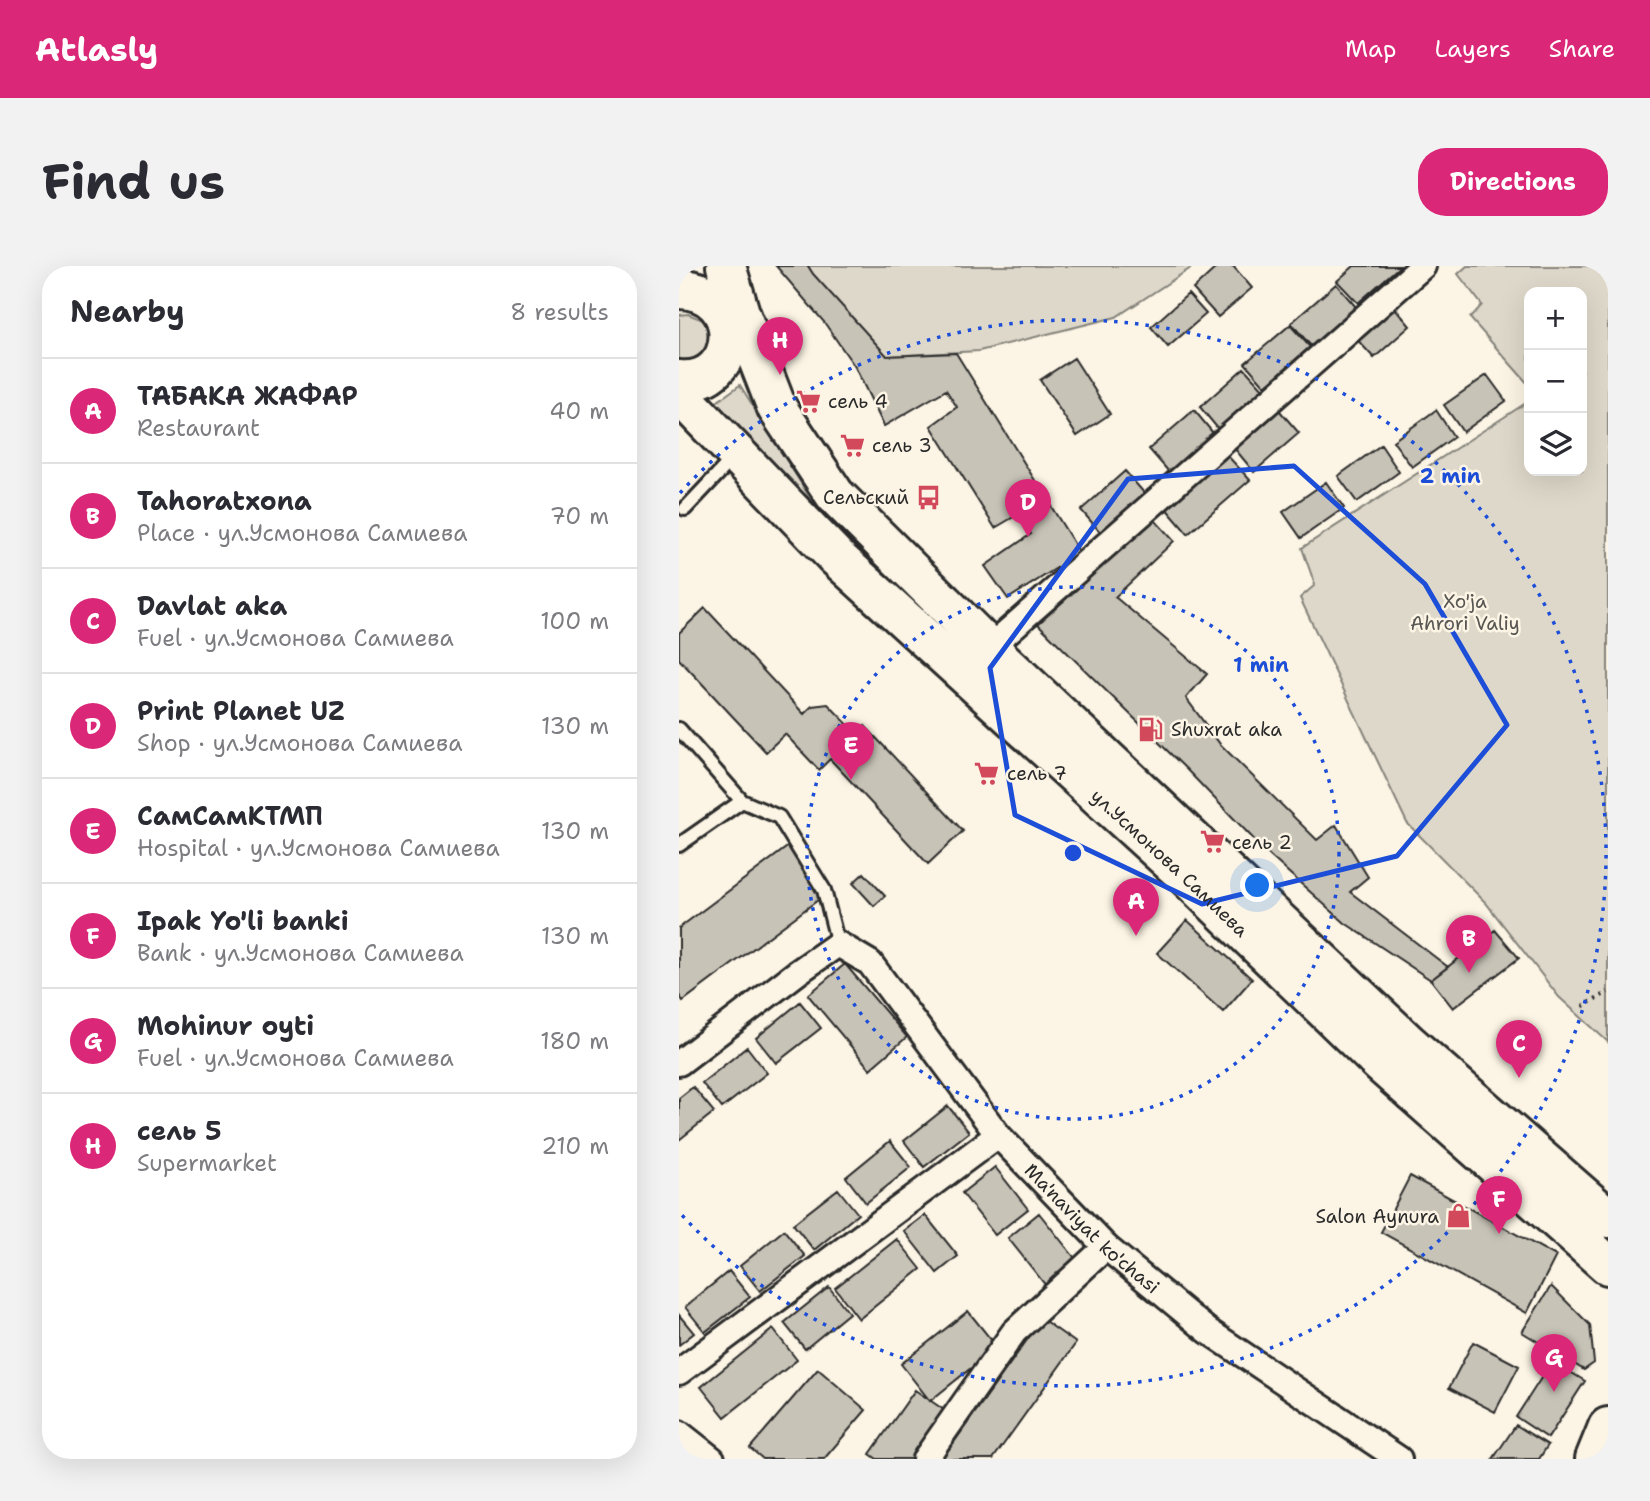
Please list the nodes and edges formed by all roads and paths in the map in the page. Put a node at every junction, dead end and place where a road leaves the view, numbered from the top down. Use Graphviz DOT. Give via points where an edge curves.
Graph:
graph roads {
  1 [pos="716,266"];
  2 [pos="726,266"];
  3 [pos="1423,266"];
  4 [pos="679,289"];
  5 [pos="725,322"];
  6 [pos="679,380"];
  7 [pos="679,394"];
  8 [pos="777,408"];
  9 [pos="737,454"];
  10 [pos="685,509"];
  11 [pos="989,648"];
  12 [pos="679,729"];
  13 [pos="742,801"];
  14 [pos="679,845"];
  15 [pos="838,944"];
  16 [pos="1608,992"];
  17 [pos="1583,1006"];
  18 [pos="679,1063"];
  19 [pos="998,1135"];
  20 [pos="1608,1218"];
  21 [pos="1105,1247"];
  22 [pos="1608,1265"];
  23 [pos="679,1372"];
  24 [pos="1608,1427"];
  25 [pos="679,1433"];
  26 [pos="712,1459"];
  27 [pos="925,1459"];
  28 [pos="1399,1459"];
  29 [pos="1595,1459"];
  1 -- 5 [label="main road"];
  2 -- 8 [label="main road"];
  3 -- 11 [label="street"];
  4 -- 5 [label="main road" via="712,299"];
  5 -- 6 [label="main road" via="727,349 721,361 699,378"];
  5 -- 8 [label="main road"];
  7 -- 9 [label="main road, ул.Усмонова Самиева"];
  8 -- 11 [label="main road" via="835,495"];
  9 -- 10 [label="lane"];
  9 -- 22 [label="main road, ул.Усмонова Самиева" via="836,558 1185,875 1381,1064"];
  11 -- 20 [label="main road" via="1398,1034"];
  12 -- 13 [label="lane"];
  13 -- 14 [label="lane"];
  13 -- 15 [label="lane" via="779,817 824,890"];
  15 -- 18 [label="street"];
  15 -- 19 [label="street, Ma'naviyat ko'chasi" via="870,963"];
  16 -- 17 [label="path"];
  19 -- 21 [label="street, Ma'naviyat ko'chasi"];
  19 -- 23 [label="street"];
  21 -- 27 [label="street" via="1014,1332"];
  21 -- 28 [label="street, Ma'naviyat ko'chasi" via="1208,1331"];
  24 -- 29 [label="main road"];
  25 -- 26 [label="street"];
}
